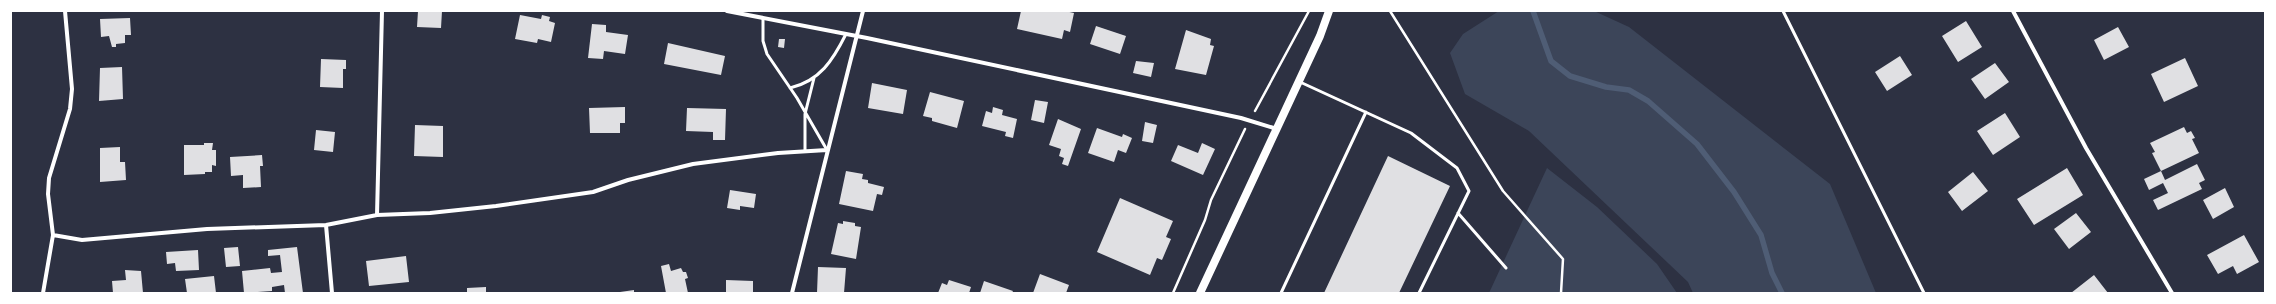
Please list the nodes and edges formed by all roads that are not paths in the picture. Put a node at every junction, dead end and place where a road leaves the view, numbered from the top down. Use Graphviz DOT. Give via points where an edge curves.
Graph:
graph roads {
  1 [pos="65,11"];
  2 [pos="382,11"];
  3 [pos="726,11"];
  4 [pos="863,11"];
  5 [pos="1329,11"];
  6 [pos="1783,11"];
  7 [pos="2013,11"];
  8 [pos="763,18"];
  9 [pos="846,34"];
  10 [pos="856,36"];
  11 [pos="814,78"];
  12 [pos="1299,82"];
  13 [pos="790,88"];
  14 [pos="1366,112"];
  15 [pos="804,114"];
  16 [pos="1277,129"];
  17 [pos="827,150"];
  18 [pos="805,151"];
  19 [pos="1458,213"];
  20 [pos="377,215"];
  21 [pos="326,225"];
  22 [pos="53,234"];
  23 [pos="1506,268"];
  24 [pos="43,293"];
  25 [pos="332,293"];
  26 [pos="792,293"];
  27 [pos="1200,293"];
  28 [pos="1281,293"];
  29 [pos="1419,293"];
  30 [pos="1924,293"];
  31 [pos="2172,293"];
  1 -- 22 [label="street" via="72,89 70,109 49,178 48,194"];
  2 -- 20 [label="street"];
  3 -- 8 [label="street"];
  4 -- 10 [label="street"];
  5 -- 12 [label="main road"];
  6 -- 30 [label="lane"];
  7 -- 31 [label="street" via="2086,148"];
  8 -- 9 [label="street"];
  8 -- 13 [label="lane" via="763,41 767,54"];
  9 -- 10 [label="street"];
  9 -- 11 [label="lane" via="835,56"];
  10 -- 16 [label="street" via="1249,120"];
  10 -- 17 [label="street"];
  11 -- 13 [label="lane"];
  11 -- 15 [label="lane"];
  12 -- 14 [label="lane"];
  12 -- 16 [label="main road"];
  13 -- 15 [label="lane"];
  14 -- 19 [label="lane" via="1411,133 1457,168 1469,191"];
  14 -- 28 [label="lane"];
  15 -- 17 [label="lane"];
  15 -- 18 [label="lane"];
  16 -- 27 [label="main road"];
  17 -- 18 [label="street"];
  17 -- 26 [label="street"];
  18 -- 20 [label="street" via="693,164 628,180 593,192 496,206 430,213"];
  19 -- 23 [label="lane"];
  19 -- 29 [label="lane"];
  20 -- 21 [label="street"];
  21 -- 22 [label="street" via="207,229 82,240"];
  21 -- 25 [label="street"];
  22 -- 24 [label="street"];
}
